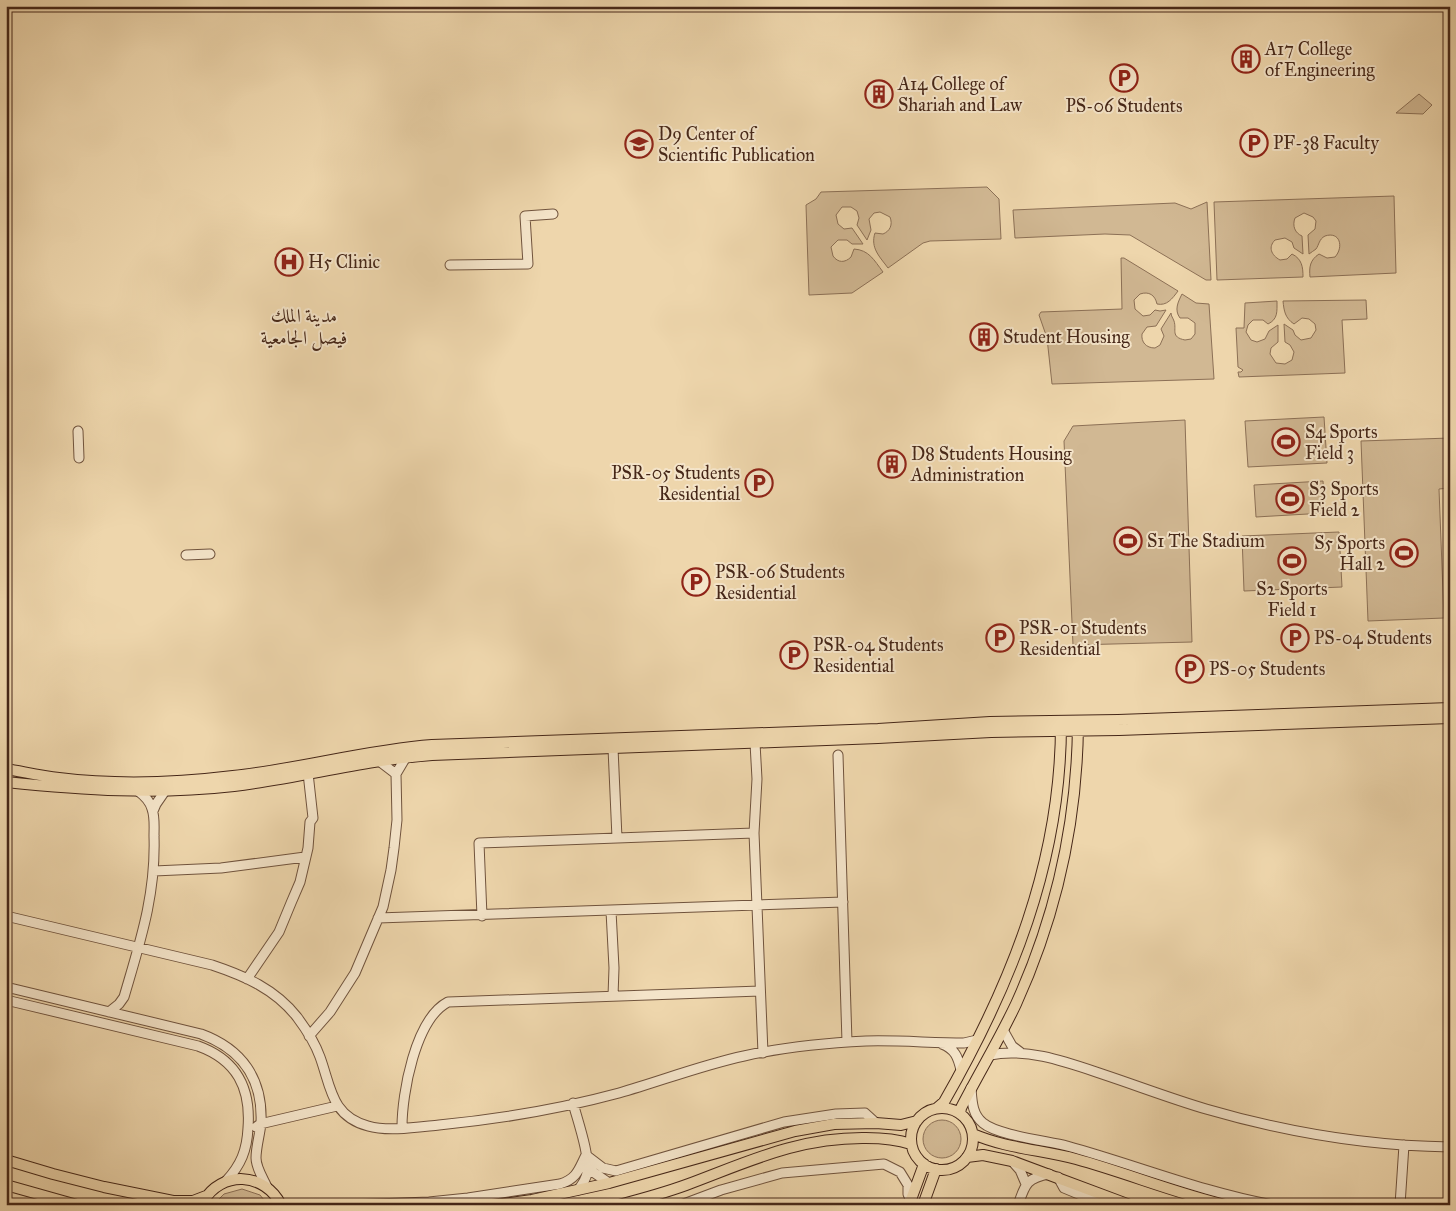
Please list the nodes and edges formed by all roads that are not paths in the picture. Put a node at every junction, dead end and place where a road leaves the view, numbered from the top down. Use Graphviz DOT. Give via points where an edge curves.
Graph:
graph roads {
  1 [pos="553,214"];
  2 [pos="450,265"];
  3 [pos="78,431"];
  4 [pos="79,458"];
  5 [pos="210,554"];
  6 [pos="186,555"];
  7 [pos="1450,708"];
  8 [pos="1450,718"];
  9 [pos="1061,726"];
  10 [pos="1078,726"];
  11 [pos="755,743"];
  12 [pos="613,748"];
  13 [pos="838,755"];
  14 [pos="406,757"];
  15 [pos="379,761"];
  16 [pos="6,770"];
  17 [pos="308,773"];
  18 [pos="396,774"];
  19 [pos="6,782"];
  20 [pos="138,791"];
  21 [pos="165,791"];
  22 [pos="153,811"];
  23 [pos="754,833"];
  24 [pos="617,838"];
  25 [pos="305,857"];
  26 [pos="154,871"];
  27 [pos="842,902"];
  28 [pos="757,906"];
  29 [pos="611,911"];
  30 [pos="6,916"];
  31 [pos="482,916"];
  32 [pos="378,918"];
  33 [pos="139,948"];
  34 [pos="247,979"];
  35 [pos="6,987"];
  36 [pos="760,991"];
  37 [pos="613,996"];
  38 [pos="124,997"];
  39 [pos="6,1000"];
  40 [pos="109,1012"];
  41 [pos="132,1017"];
  42 [pos="1003,1030"];
  43 [pos="309,1036"];
  44 [pos="977,1040"];
  45 [pos="847,1042"];
  46 [pos="934,1042"];
  47 [pos="955,1043"];
  48 [pos="763,1052"];
  49 [pos="956,1053"];
  50 [pos="1023,1053"];
  51 [pos="990,1055"];
  52 [pos="961,1070"];
  53 [pos="971,1088"];
  54 [pos="573,1103"];
  55 [pos="337,1106"];
  56 [pos="937,1108"];
  57 [pos="960,1114"];
  58 [pos="917,1121"];
  59 [pos="876,1123"];
  60 [pos="260,1124"];
  61 [pos="402,1128"];
  62 [pos="248,1133"];
  63 [pos="973,1134"];
  64 [pos="911,1144"];
  65 [pos="1404,1145"];
  66 [pos="1450,1147"];
  67 [pos="586,1157"];
  68 [pos="967,1157"];
  69 [pos="6,1160"];
  70 [pos="1012,1161"];
  71 [pos="924,1164"];
  72 [pos="936,1169"];
  73 [pos="1053,1176"];
  74 [pos="226,1181"];
  75 [pos="609,1183"];
  76 [pos="1026,1184"];
  77 [pos="6,1185"];
  78 [pos="267,1187"];
  79 [pos="578,1190"];
  80 [pos="204,1200"];
  81 [pos="910,1203"];
  82 [pos="281,1204"];
  83 [pos="1400,1204"];
  84 [pos="77,1205"];
  85 [pos="350,1205"];
  86 [pos="495,1205"];
  87 [pos="620,1205"];
  88 [pos="681,1205"];
  89 [pos="923,1205"];
  90 [pos="1018,1205"];
  91 [pos="1105,1205"];
  92 [pos="1130,1205"];
  93 [pos="1226,1205"];
  94 [pos="1273,1205"];
  1 -- 2 [label="street" via="525,216 528,264"];
  3 -- 4 [label="street"];
  5 -- 6 [label="street"];
  7 -- 10 [label="main road"];
  8 -- 10 [label="main road"];
  9 -- 10 [label="main road"];
  9 -- 11 [label="main road"];
  9 -- 16 [label="main road" via="432,745 235,776 177,781 88,781"];
  9 -- 44 [label="main road" via="1057,793 1041,879 1015,959"];
  10 -- 42 [label="main road" via="1075,796 1059,883 1039,948"];
  11 -- 12 [label="main road"];
  11 -- 23 [label="street"];
  12 -- 14 [label="main road"];
  12 -- 24 [label="street"];
  13 -- 27 [label="street"];
  14 -- 15 [label="main road"];
  14 -- 18 [label="street"];
  15 -- 17 [label="main road"];
  15 -- 18 [label="street"];
  17 -- 21 [label="main road" via="236,786"];
  17 -- 25 [label="street" via="313,818"];
  18 -- 32 [label="street" via="394,848"];
  19 -- 20 [label="main road"];
  20 -- 21 [label="main road"];
  20 -- 22 [label="street"];
  21 -- 22 [label="street"];
  22 -- 26 [label="street"];
  23 -- 24 [label="street"];
  23 -- 28 [label="street"];
  24 -- 31 [label="street" via="480,843"];
  25 -- 26 [label="street" via="221,868"];
  25 -- 34 [label="street" via="300,882 285,919"];
  26 -- 33 [label="street"];
  27 -- 28 [label="street"];
  27 -- 45 [label="street"];
  28 -- 29 [label="street"];
  28 -- 36 [label="street"];
  29 -- 31 [label="street"];
  29 -- 37 [label="street"];
  30 -- 33 [label="street"];
  31 -- 32 [label="street"];
  32 -- 43 [label="street" via="355,973 330,1012"];
  33 -- 34 [label="street" via="212,965"];
  33 -- 38 [label="street"];
  34 -- 43 [label="street" via="284,1003"];
  35 -- 40 [label="street"];
  36 -- 37 [label="street"];
  36 -- 48 [label="street"];
  37 -- 61 [label="street" via="448,1002 433,1016 410,1067"];
  38 -- 40 [label="street"];
  38 -- 41 [label="street"];
  39 -- 62 [label="street" via="198,1046 219,1056 234,1069 244,1087 249,1105"];
  40 -- 41 [label="street"];
  41 -- 60 [label="street" via="200,1034 226,1046 243,1062 255,1082 261,1104"];
  42 -- 50 [label="street" via="1012,1046"];
  42 -- 51 [label="main road"];
  43 -- 55 [label="street"];
  44 -- 47 [label="street"];
  44 -- 52 [label="main road"];
  45 -- 46 [label="street"];
  45 -- 48 [label="street"];
  46 -- 47 [label="street"];
  46 -- 49 [label="street"];
  47 -- 49 [label="street"];
  48 -- 54 [label="street"];
  49 -- 52 [label="street"];
  50 -- 51 [label="street"];
  50 -- 65 [label="street" via="1082,1068 1243,1119 1312,1134"];
  51 -- 53 [label="main road"];
  52 -- 56 [label="main road" via="944,1102"];
  53 -- 57 [label="main road"];
  53 -- 94 [label="street" via="973,1108 978,1117 997,1130 1063,1145 1194,1186"];
  54 -- 61 [label="street" via="476,1121"];
  54 -- 67 [label="street"];
  55 -- 60 [label="street"];
  55 -- 61 [label="street" via="364,1125"];
  56 -- 57 [label="main road"];
  56 -- 58 [label="main road" via="926,1112"];
  57 -- 63 [label="main road"];
  58 -- 59 [label="main road" via="901,1125"];
  58 -- 64 [label="main road"];
  59 -- 67 [label="street" via="865,1113 793,1121 616,1171 603,1168"];
  59 -- 75 [label="main road" via="834,1124 782,1134"];
  60 -- 62 [label="street"];
  60 -- 78 [label="street" via="256,1157"];
  62 -- 74 [label="street" via="244,1154"];
  63 -- 68 [label="main road"];
  63 -- 93 [label="main road" via="1083,1161"];
  64 -- 71 [label="main road"];
  64 -- 87 [label="main road" via="897,1139 859,1138 798,1145"];
  65 -- 66 [label="street"];
  65 -- 83 [label="street"];
  67 -- 75 [label="street" via="593,1172"];
  67 -- 79 [label="street" via="586,1180"];
  67 -- 85 [label="street" via="575,1176 560,1184 468,1198"];
  68 -- 70 [label="main road" via="983,1155"];
  68 -- 72 [label="main road" via="953,1168"];
  69 -- 80 [label="main road" via="104,1187 173,1201"];
  70 -- 73 [label="main road"];
  70 -- 76 [label="street"];
  71 -- 72 [label="main road"];
  71 -- 81 [label="main road"];
  72 -- 89 [label="main road"];
  73 -- 76 [label="street" via="1032,1178"];
  73 -- 91 [label="street" via="1064,1188"];
  73 -- 92 [label="main road"];
  74 -- 78 [label="main road" via="243,1178"];
  74 -- 80 [label="main road"];
  75 -- 79 [label="main road"];
  76 -- 90 [label="street"];
  77 -- 84 [label="main road"];
  78 -- 82 [label="main road"];
  79 -- 86 [label="main road"];
  81 -- 88 [label="street" via="908,1185 900,1172 884,1164 782,1173"];
}
